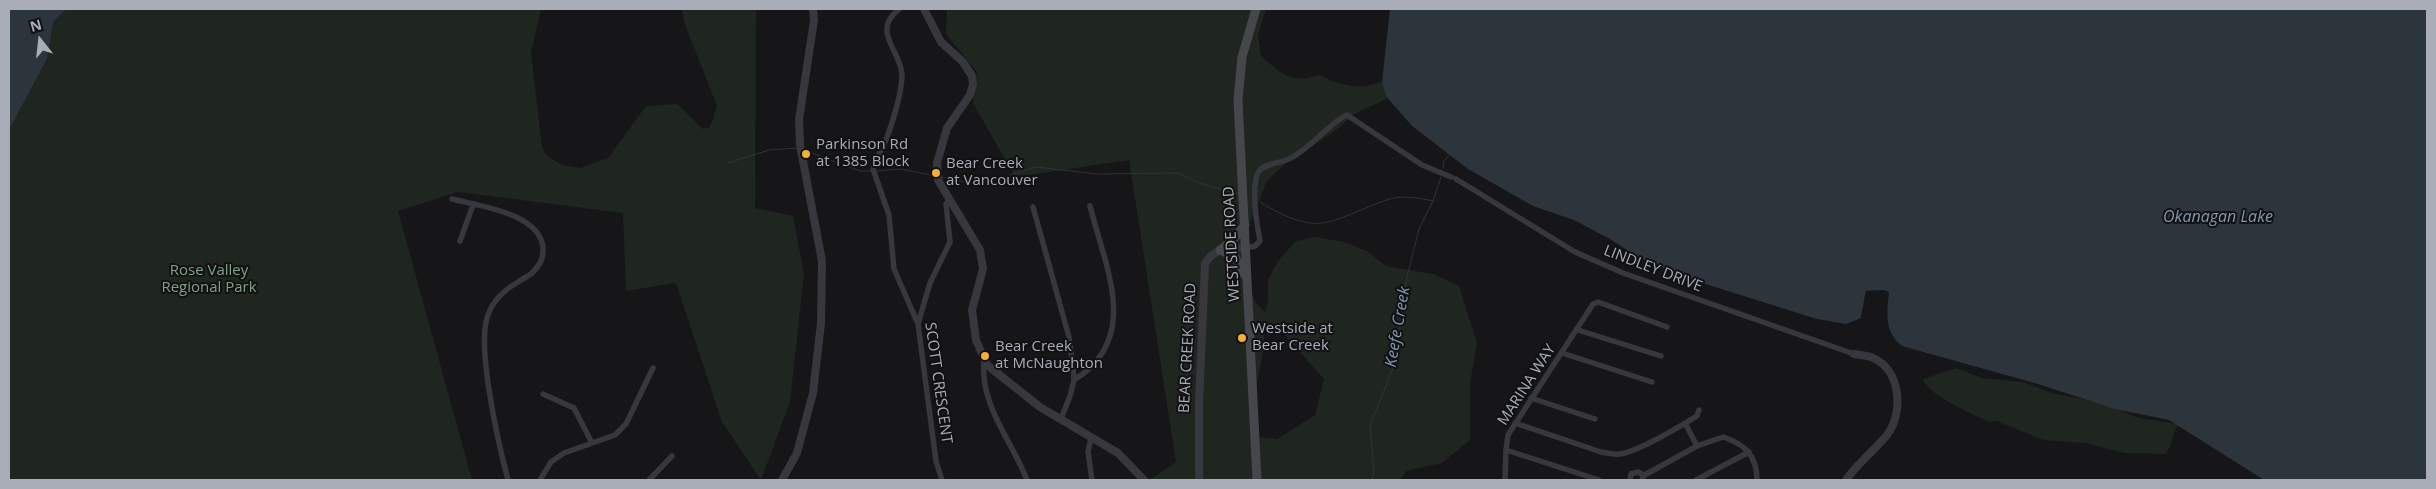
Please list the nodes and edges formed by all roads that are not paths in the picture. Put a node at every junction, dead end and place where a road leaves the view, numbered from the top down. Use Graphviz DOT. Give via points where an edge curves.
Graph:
graph roads {
  1 [pos="813,9"];
  2 [pos="899,9"];
  3 [pos="924,9"];
  4 [pos="1256,9"];
  5 [pos="452,199"];
  6 [pos="950,199"];
  7 [pos="473,204"];
  8 [pos="1090,206"];
  9 [pos="1032,207"];
  10 [pos="1245,225"];
  11 [pos="460,241"];
  12 [pos="1246,248"];
  13 [pos="1220,250"];
  14 [pos="1248,282"];
  15 [pos="918,324"];
  16 [pos="1667,327"];
  17 [pos="1578,330"];
  18 [pos="1562,353"];
  19 [pos="1854,354"];
  20 [pos="1661,356"];
  21 [pos="984,358"];
  22 [pos="653,368"];
  23 [pos="1074,380"];
  24 [pos="1652,382"];
  25 [pos="543,394"];
  26 [pos="1531,398"];
  27 [pos="1699,410"];
  28 [pos="1061,419"];
  29 [pos="1595,419"];
  30 [pos="1515,423"];
  31 [pos="1685,423"];
  32 [pos="1091,438"];
  33 [pos="592,443"];
  34 [pos="1697,446"];
  35 [pos="1506,450"];
  36 [pos="1749,452"];
  37 [pos="672,456"];
  38 [pos="1643,478"];
  39 [pos="508,480"];
  40 [pos="540,480"];
  41 [pos="649,480"];
  42 [pos="782,480"];
  43 [pos="942,480"];
  44 [pos="1027,480"];
  45 [pos="1092,480"];
  46 [pos="1144,480"];
  47 [pos="1199,480"];
  48 [pos="1257,480"];
  49 [pos="1505,480"];
  50 [pos="1599,480"];
  51 [pos="1630,480"];
  52 [pos="1696,480"];
  53 [pos="1757,480"];
  54 [pos="1846,480"];
  1 -- 42 [label="street" via="799,120 800,145 822,261 821,323 814,392 797,453"];
  2 -- 15 [label="street, SCOTT CRESCENT" via="889,20 886,30 902,75 898,101 874,169 889,215 894,269"];
  3 -- 6 [label="street" via="941,42 963,62 972,76 970,95 946,128 937,164 938,180"];
  4 -- 10 [label="main road, WESTSIDE ROAD" via="1242,57 1238,100"];
  5 -- 7 [label="street"];
  6 -- 15 [label="street" via="946,204 950,242 930,283"];
  6 -- 21 [label="street" via="980,250 983,269 972,310 976,340"];
  7 -- 11 [label="street"];
  7 -- 39 [label="street" via="529,223 537,230 543,245 542,262 530,276 500,295 492,304 486,321 489,380"];
  8 -- 23 [label="street" via="1112,286 1114,318 1112,331 1092,370"];
  9 -- 23 [label="street" via="1069,337"];
  10 -- 12 [label="main road, WESTSIDE ROAD"];
  10 -- 13 [label="main road" via="1232,242"];
  12 -- 13 [label="street"];
  12 -- 14 [label="main road, WESTSIDE ROAD"];
  12 -- 19 [label="street, LINDLEY DRIVE" via="1260,241 1256,216 1259,171 1292,158 1347,116 1422,165 1453,178 1575,252 1622,273"];
  13 -- 14 [label="main road" via="1236,257"];
  13 -- 47 [label="street, BEAR CREEK ROAD" via="1210,254 1205,264"];
  14 -- 48 [label="main road, WESTSIDE ROAD"];
  15 -- 43 [label="street, SCOTT CRESCENT" via="936,461"];
  16 -- 17 [label="street, MARINA WAY" via="1598,302 1588,309"];
  17 -- 18 [label="street, MARINA WAY"];
  17 -- 20 [label="street"];
  18 -- 24 [label="street"];
  18 -- 26 [label="street, MARINA WAY"];
  19 -- 54 [label="street" via="1874,358 1890,373 1897,389 1898,412 1887,434"];
  21 -- 28 [label="street" via="987,365 1013,387"];
  21 -- 44 [label="street" via="982,375 996,418"];
  22 -- 33 [label="street" via="626,424 615,435"];
  23 -- 28 [label="street"];
  25 -- 33 [label="street" via="574,408"];
  26 -- 29 [label="street"];
  26 -- 30 [label="street, MARINA WAY"];
  27 -- 31 [label="street" via="1697,416"];
  28 -- 32 [label="street"];
  30 -- 31 [label="street" via="1614,455 1631,451"];
  30 -- 35 [label="street, MARINA WAY" via="1508,435"];
  31 -- 34 [label="street"];
  32 -- 45 [label="street" via="1088,452"];
  32 -- 46 [label="street" via="1118,453"];
  33 -- 40 [label="street" via="564,453 551,462"];
  34 -- 36 [label="street" via="1723,436"];
  34 -- 38 [label="street"];
  35 -- 49 [label="street"];
  35 -- 50 [label="street, MARINA WAY"];
  36 -- 52 [label="street"];
  36 -- 53 [label="street" via="1757,470"];
  37 -- 41 [label="street"];
  38 -- 51 [label="street" via="1635,472"];
}
